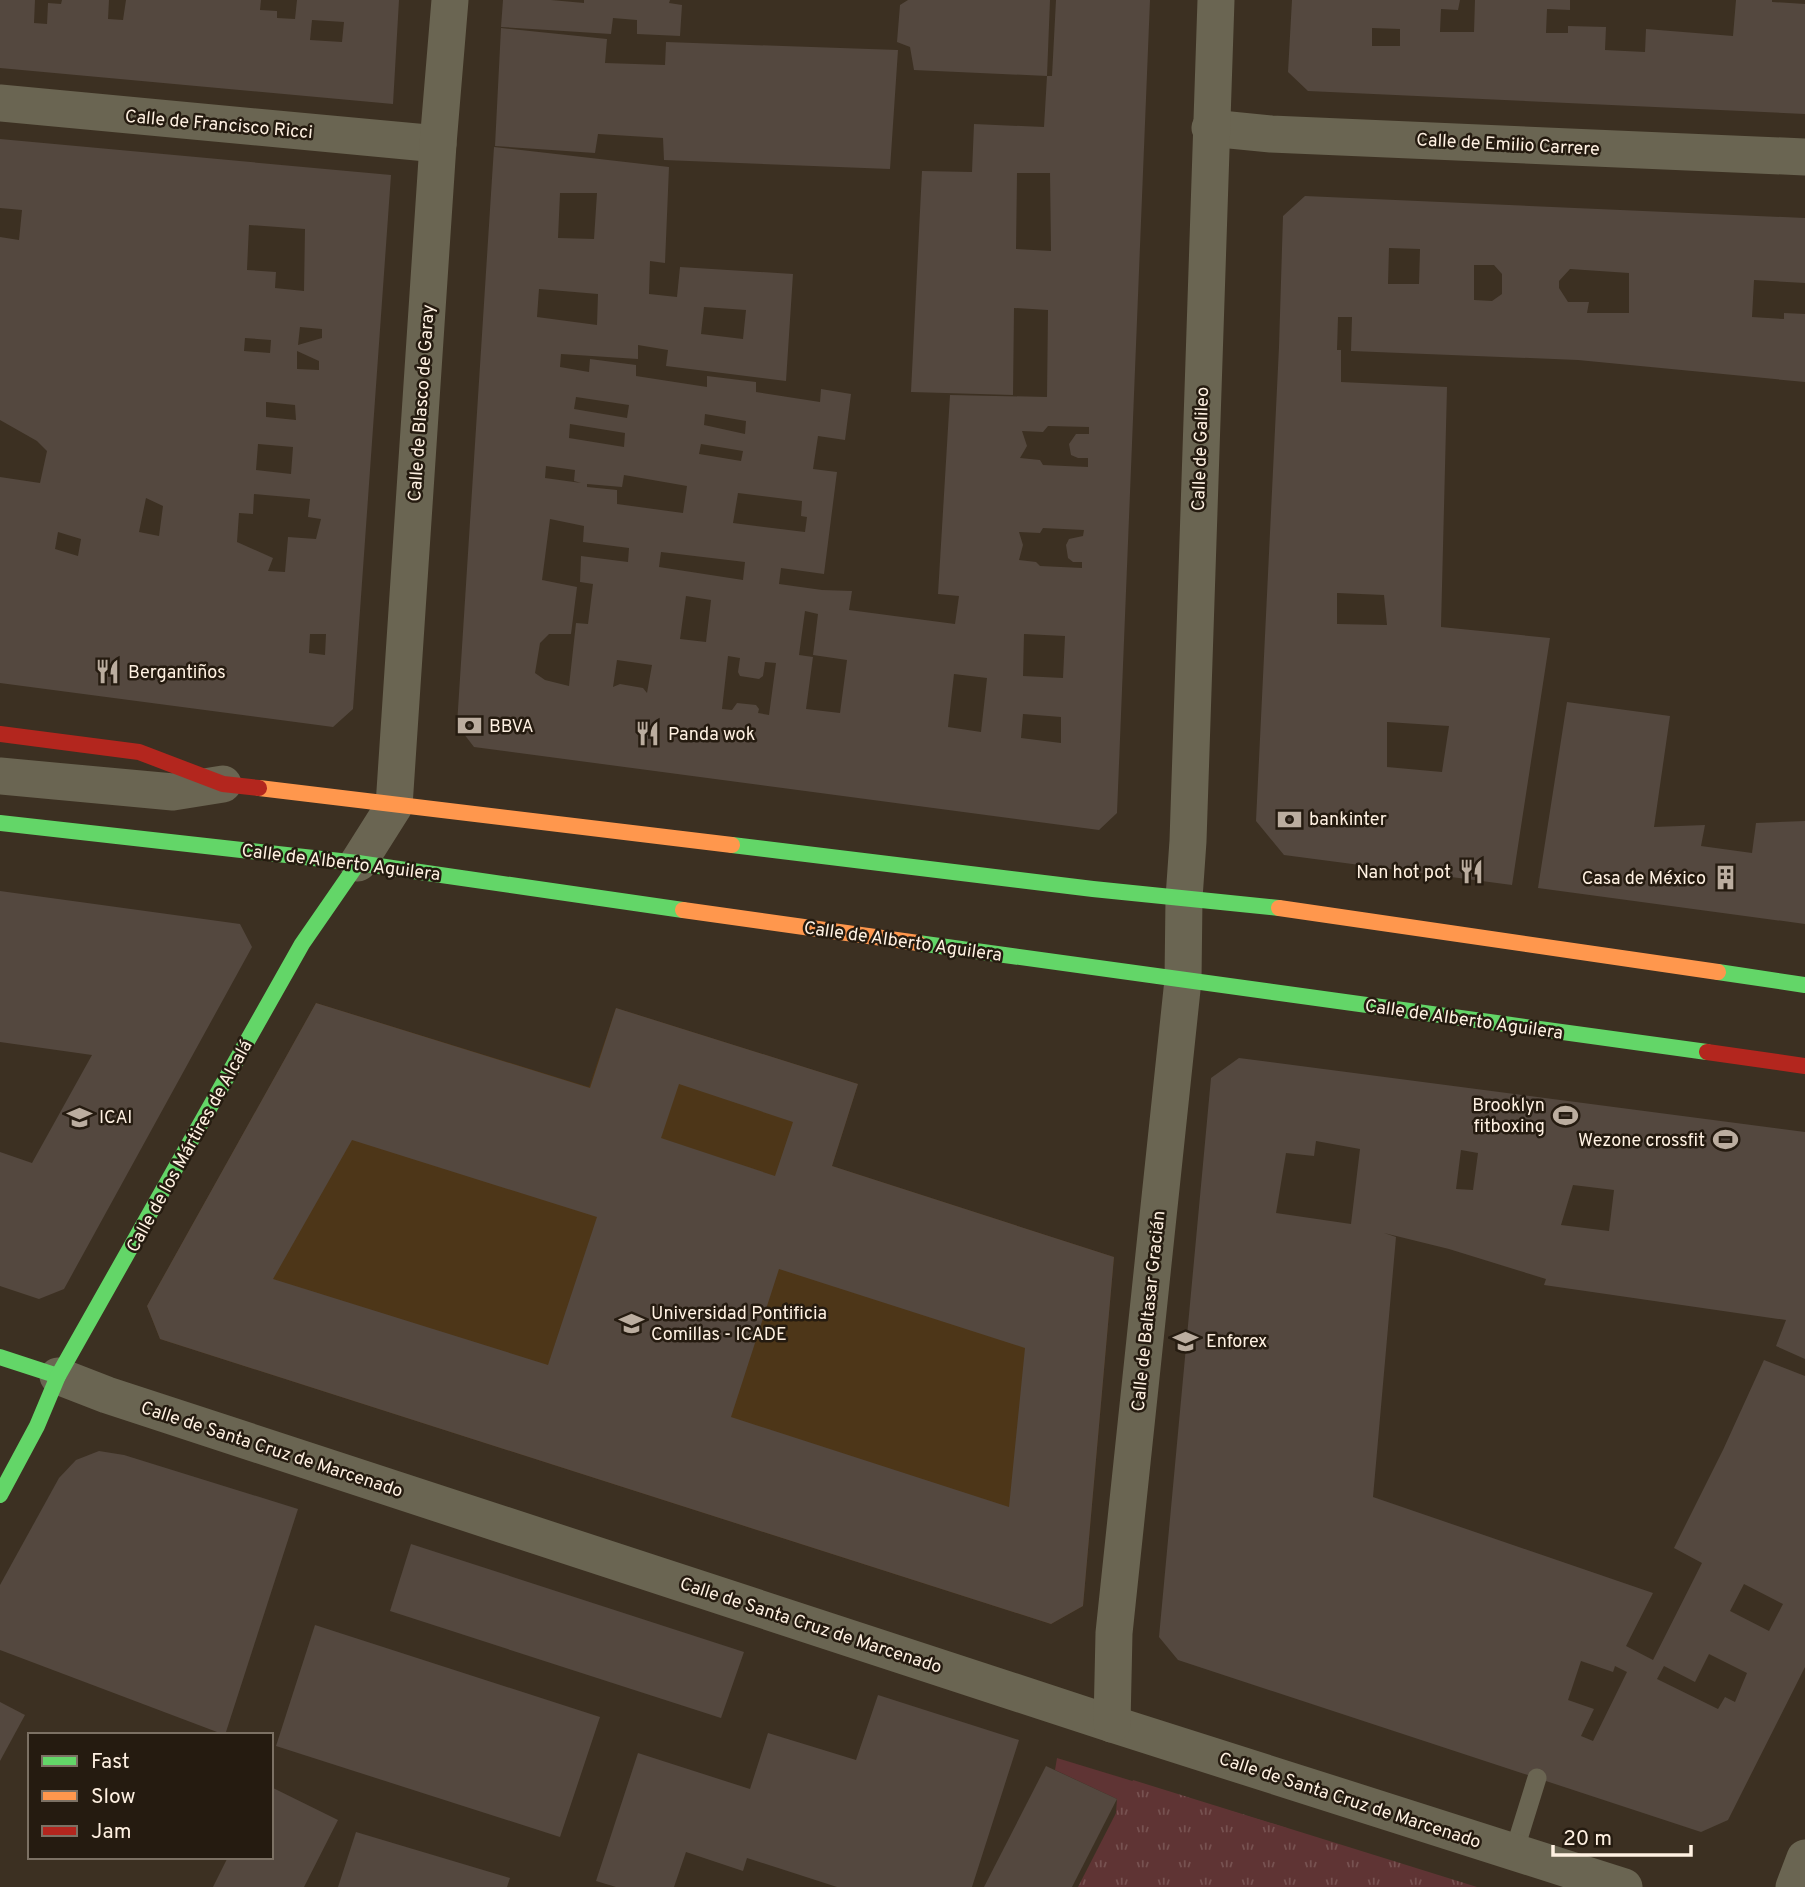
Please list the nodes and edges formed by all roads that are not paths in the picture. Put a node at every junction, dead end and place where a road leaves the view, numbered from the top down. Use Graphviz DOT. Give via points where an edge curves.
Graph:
graph roads {
  1 [pos="450,0"];
  2 [pos="1216,0"];
  3 [pos="0,103"];
  4 [pos="1210,128"];
  5 [pos="438,144"];
  6 [pos="1805,157"];
  7 [pos="0,734"];
  8 [pos="0,776"];
  9 [pos="223,784"];
  10 [pos="394,806"];
  11 [pos="0,823"];
  12 [pos="358,863"];
  13 [pos="1184,898"];
  14 [pos="1183,980"];
  15 [pos="1805,985"];
  16 [pos="1805,1066"];
  17 [pos="0,1357"];
  18 [pos="58,1376"];
  19 [pos="0,1495"];
  20 [pos="1112,1724"];
  21 [pos="1538,1778"];
  22 [pos="1514,1852"];
  23 [pos="1805,1858"];
  24 [pos="1624,1887"];
  25 [pos="1794,1887"];
  1 -- 5 [label="street, Calle de Blasco de Garay"];
  2 -- 4 [label="street, Calle de Galileo"];
  3 -- 5 [label="street, Calle de Francisco Ricci"];
  4 -- 6 [label="street, Calle de Emilio Carrere"];
  4 -- 13 [label="street, Calle de Galileo"];
  5 -- 10 [label="street, Calle de Blasco de Garay"];
  7 -- 9 [label="main road" via="139,752"];
  8 -- 9 [label="street" via="173,792"];
  9 -- 10 [label="main road"];
  10 -- 12 [label="street, Calle de los Mártires de Alcalá"];
  10 -- 13 [label="main road"];
  11 -- 12 [label="main road, Calle de Alberto Aguilera"];
  12 -- 14 [label="main road, Calle de Alberto Aguilera"];
  12 -- 18 [label="main road, Calle de los Mártires de Alcalá" via="302,944"];
  13 -- 14 [label="street, Calle de Baltasar Gracián"];
  13 -- 15 [label="main road"];
  14 -- 16 [label="main road, Calle de Alberto Aguilera"];
  14 -- 20 [label="street, Calle de Baltasar Gracián" via="1114,1633"];
  17 -- 18 [label="main road, Calle de Santa Cruz de Marcenado"];
  18 -- 19 [label="main road, Calle de los Mártires de Alcalá"];
  18 -- 20 [label="street, Calle de Santa Cruz de Marcenado"];
  20 -- 22 [label="street, Calle de Santa Cruz de Marcenado"];
  21 -- 22 [label="lane"];
  22 -- 24 [label="street, Calle de Santa Cruz de Marcenado"];
  23 -- 25 [label="street"];
}
